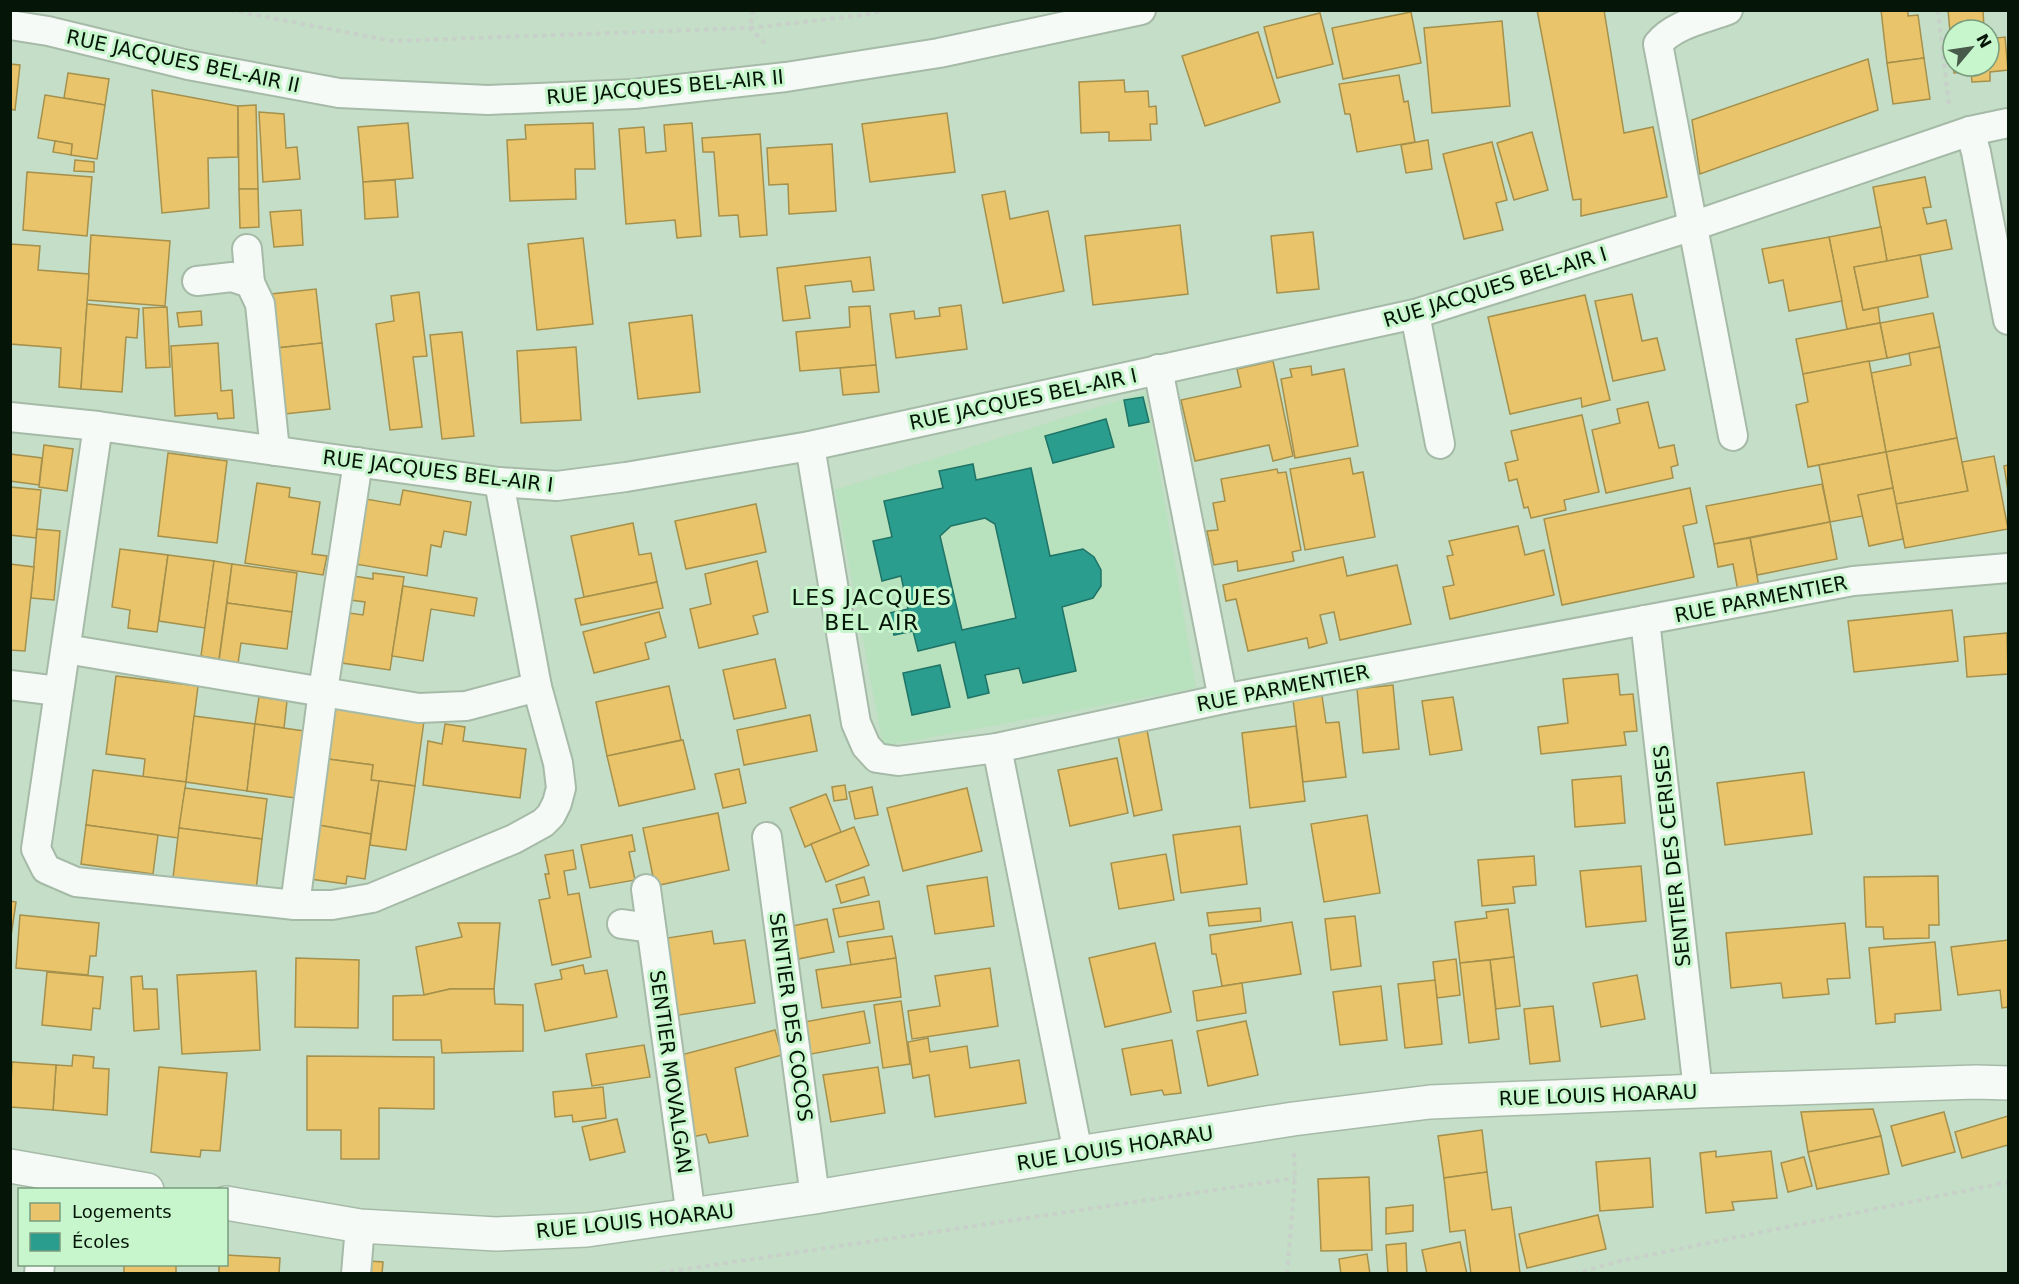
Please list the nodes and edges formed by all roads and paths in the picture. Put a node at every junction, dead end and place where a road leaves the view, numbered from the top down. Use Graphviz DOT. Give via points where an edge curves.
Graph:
graph roads {
  1 [pos="230,10"];
  2 [pos="753,10"];
  3 [pos="886,10"];
  4 [pos="1141,10"];
  5 [pos="1728,10"];
  6 [pos="1938,10"];
  7 [pos="10,25"];
  8 [pos="750,27"];
  9 [pos="786,77"];
  10 [pos="2008,123"];
  11 [pos="1961,134"];
  12 [pos="1693,226"];
  13 [pos="247,249"];
  14 [pos="196,281"];
  15 [pos="250,283"];
  16 [pos="1415,314"];
  17 [pos="2008,320"];
  18 [pos="1158,369"];
  19 [pos="10,417"];
  20 [pos="98,426"];
  21 [pos="1733,436"];
  22 [pos="1440,444"];
  23 [pos="810,446"];
  24 [pos="275,451"];
  25 [pos="358,462"];
  26 [pos="499,482"];
  27 [pos="2008,568"];
  28 [pos="1645,620"];
  29 [pos="66,649"];
  30 [pos="10,685"];
  31 [pos="537,687"];
  32 [pos="58,692"];
  33 [pos="323,692"];
  34 [pos="1223,699"];
  35 [pos="997,748"];
  36 [pos="766,837"];
  37 [pos="646,889"];
  38 [pos="295,904"];
  39 [pos="622,924"];
  40 [pos="651,928"];
  41 [pos="2008,1083"];
  42 [pos="1698,1091"];
  43 [pos="1293,1119"];
  44 [pos="1078,1153"];
  45 [pos="10,1166"];
  46 [pos="1295,1178"];
  47 [pos="49,1181"];
  48 [pos="2008,1182"];
  49 [pos="125,1188"];
  50 [pos="815,1197"];
  51 [pos="228,1203"];
  52 [pos="691,1216"];
  53 [pos="360,1226"];
  54 [pos="356,1274"];
  55 [pos="652,1274"];
  56 [pos="1287,1274"];
  57 [pos="1574,1274"];
  1 -- 8 [label="path" via="392,41"];
  2 -- 8 [label="path"];
  3 -- 8 [label="path"];
  4 -- 9 [label="street, RUE JACQUES BEL-AIR II" via="939,53"];
  5 -- 12 [label="street" via="1676,29 1658,44"];
  6 -- 11 [label="path"];
  7 -- 9 [label="street, RUE JACQUES BEL-AIR II" via="188,65 339,93 488,100 634,94"];
  8 -- 9 [label="path" via="771,49"];
  10 -- 11 [label="street, RUE JACQUES BEL-AIR I"];
  11 -- 12 [label="street, RUE JACQUES BEL-AIR I"];
  11 -- 17 [label="street" via="1976,152"];
  12 -- 16 [label="street, RUE JACQUES BEL-AIR I"];
  12 -- 21 [label="street"];
  13 -- 15 [label="street"];
  14 -- 15 [label="street" via="232,277"];
  15 -- 24 [label="street" via="260,304"];
  16 -- 18 [label="street, RUE JACQUES BEL-AIR I"];
  16 -- 22 [label="street"];
  18 -- 23 [label="street, RUE JACQUES BEL-AIR I"];
  18 -- 34 [label="street"];
  19 -- 20 [label="street, RUE JACQUES BEL-AIR I"];
  20 -- 24 [label="street, RUE JACQUES BEL-AIR I"];
  20 -- 29 [label="street"];
  23 -- 26 [label="street, RUE JACQUES BEL-AIR I" via="557,486"];
  23 -- 35 [label="street, RUE PARMENTIER" via="856,723 866,746 878,758 898,761"];
  24 -- 25 [label="street, RUE JACQUES BEL-AIR I"];
  25 -- 26 [label="street, RUE JACQUES BEL-AIR I"];
  25 -- 33 [label="street"];
  26 -- 31 [label="street"];
  27 -- 28 [label="street, RUE PARMENTIER" via="1853,581"];
  28 -- 34 [label="street, RUE PARMENTIER"];
  28 -- 42 [label="street, SENTIER DES CERISES"];
  29 -- 32 [label="street"];
  29 -- 33 [label="street"];
  30 -- 32 [label="street"];
  31 -- 33 [label="street" via="466,706 419,708"];
  31 -- 38 [label="street" via="561,788 551,815 543,823 514,839 372,898 332,905"];
  32 -- 38 [label="street" via="36,849 46,869 76,882"];
  33 -- 38 [label="street"];
  34 -- 35 [label="street, RUE PARMENTIER"];
  35 -- 44 [label="street"];
  36 -- 50 [label="street, SENTIER DES COCOS"];
  37 -- 40 [label="street, SENTIER MOVALGAN"];
  39 -- 40 [label="street"];
  40 -- 52 [label="street, SENTIER MOVALGAN"];
  41 -- 42 [label="main road, RUE LOUIS HOARAU"];
  42 -- 43 [label="main road, RUE LOUIS HOARAU" via="1430,1102"];
  43 -- 44 [label="main road, RUE LOUIS HOARAU"];
  43 -- 46 [label="path"];
  44 -- 50 [label="main road, RUE LOUIS HOARAU"];
  45 -- 47 [label="main road"];
  46 -- 55 [label="path"];
  46 -- 56 [label="path"];
  47 -- 49 [label="main road"];
  48 -- 57 [label="path" via="1620,1261"];
  50 -- 52 [label="main road, RUE LOUIS HOARAU"];
  51 -- 53 [label="main road, RUE LOUIS HOARAU"];
  52 -- 53 [label="main road, RUE LOUIS HOARAU" via="587,1230 496,1234"];
  53 -- 54 [label="street"];
}
